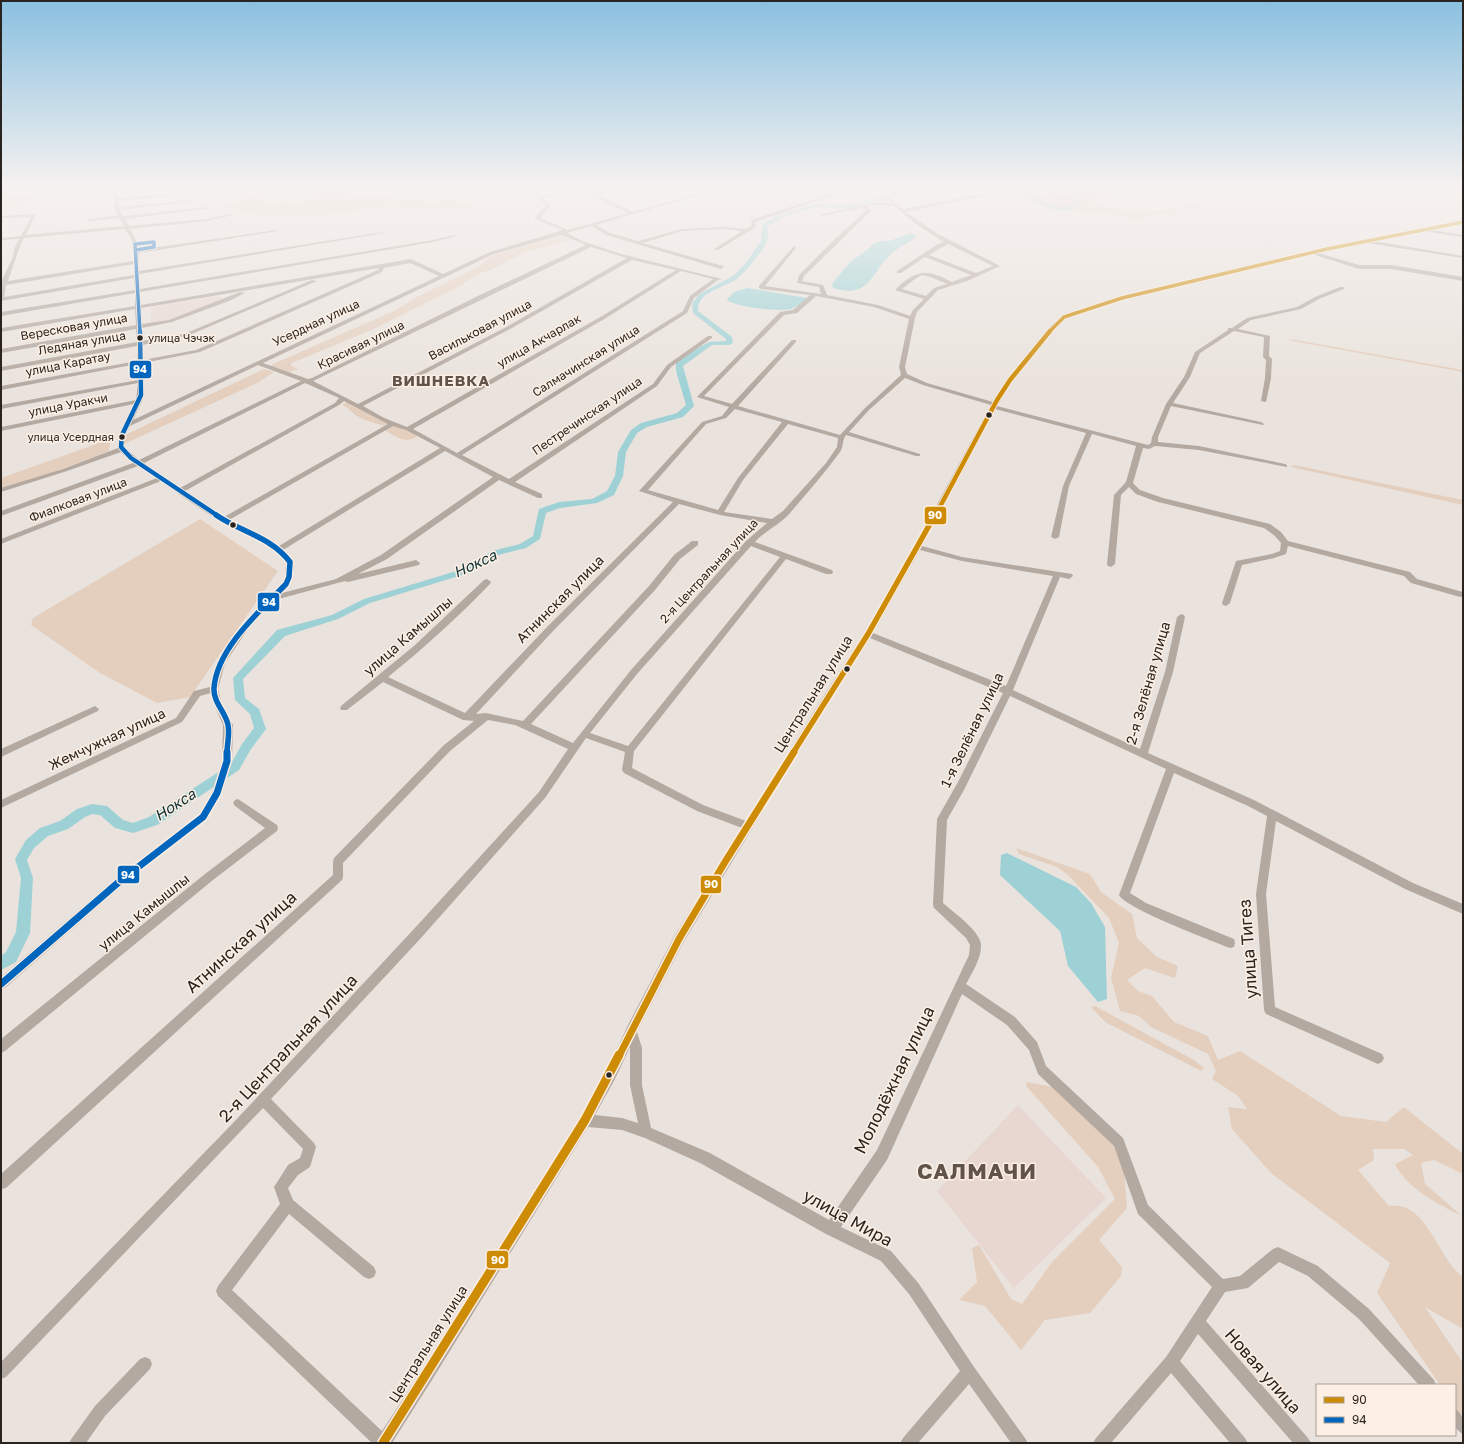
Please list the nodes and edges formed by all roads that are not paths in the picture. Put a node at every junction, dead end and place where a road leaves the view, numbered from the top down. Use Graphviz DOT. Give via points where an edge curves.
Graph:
graph roads {
  1 [pos="14,255"];
  2 [pos="136,255"];
  3 [pos="251,255"];
  4 [pos="351,255"];
  5 [pos="486,255"];
  6 [pos="570,255"];
  7 [pos="623,255"];
  8 [pos="681,255"];
  9 [pos="787,255"];
  10 [pos="822,255"];
  11 [pos="925,255"];
  12 [pos="926,255"];
  13 [pos="973,255"];
  14 [pos="1297,255"];
  15 [pos="1322,255"];
  16 [pos="1452,255"];
  17 [pos="1463,257"];
  18 [pos="632,258"];
  19 [pos="136,262"];
  20 [pos="722,267"];
  21 [pos="382,268"];
  22 [pos="9,269"];
  23 [pos="1,270"];
  24 [pos="680,270"];
  25 [pos="899,272"];
  26 [pos="136,275"];
  27 [pos="441,275"];
  28 [pos="975,275"];
  29 [pos="322,276"];
  30 [pos="1463,279"];
  31 [pos="950,283"];
  32 [pos="2,284"];
  33 [pos="1342,288"];
  34 [pos="137,291"];
  35 [pos="242,293"];
  36 [pos="814,295"];
  37 [pos="825,296"];
  38 [pos="926,298"];
  39 [pos="1,299"];
  40 [pos="139,307"];
  41 [pos="1,314"];
  42 [pos="912,318"];
  43 [pos="139,326"];
  44 [pos="1230,329"];
  45 [pos="1,330"];
  46 [pos="710,337"];
  47 [pos="794,341"];
  48 [pos="139,344"];
  49 [pos="1,351"];
  50 [pos="140,362"];
  51 [pos="256,363"];
  52 [pos="1,369"];
  53 [pos="904,375"];
  54 [pos="141,381"];
  55 [pos="309,381"];
  56 [pos="1,388"];
  57 [pos="343,398"];
  58 [pos="139,401"];
  59 [pos="1264,401"];
  60 [pos="1169,404"];
  61 [pos="358,406"];
  62 [pos="734,406"];
  63 [pos="994,406"];
  64 [pos="1,407"];
  65 [pos="786,422"];
  66 [pos="392,424"];
  67 [pos="1261,424"];
  68 [pos="127,425"];
  69 [pos="1,429"];
  70 [pos="408,429"];
  71 [pos="1089,433"];
  72 [pos="843,435"];
  73 [pos="1154,444"];
  74 [pos="1140,446"];
  75 [pos="445,448"];
  76 [pos="122,449"];
  77 [pos="458,455"];
  78 [pos="918,455"];
  79 [pos="139,463"];
  80 [pos="1285,466"];
  81 [pos="498,477"];
  82 [pos="162,478"];
  83 [pos="510,482"];
  84 [pos="1129,482"];
  85 [pos="1,490"];
  86 [pos="180,491"];
  87 [pos="540,496"];
  88 [pos="677,502"];
  89 [pos="720,513"];
  90 [pos="1,514"];
  91 [pos="224,520"];
  92 [pos="774,522"];
  93 [pos="1055,537"];
  94 [pos="1,542"];
  95 [pos="695,543"];
  96 [pos="749,543"];
  97 [pos="1285,543"];
  98 [pos="918,547"];
  99 [pos="279,549"];
  100 [pos="785,556"];
  101 [pos="416,563"];
  102 [pos="1111,564"];
  103 [pos="829,572"];
  104 [pos="1058,574"];
  105 [pos="1069,576"];
  106 [pos="339,581"];
  107 [pos="487,582"];
  108 [pos="1460,594"];
  109 [pos="274,598"];
  110 [pos="1226,603"];
  111 [pos="1181,617"];
  112 [pos="868,634"];
  113 [pos="382,678"];
  114 [pos="214,690"];
  115 [pos="1008,691"];
  116 [pos="344,708"];
  117 [pos="95,709"];
  118 [pos="486,716"];
  119 [pos="466,718"];
  120 [pos="524,726"];
  121 [pos="584,734"];
  122 [pos="574,748"];
  123 [pos="630,750"];
  124 [pos="1,753"];
  125 [pos="1142,755"];
  126 [pos="1171,768"];
  127 [pos="238,803"];
  128 [pos="1,804"];
  129 [pos="1272,814"];
  130 [pos="748,826"];
  131 [pos="938,905"];
  132 [pos="1463,909"];
  133 [pos="1230,943"];
  134 [pos="1,984"];
  135 [pos="960,986"];
  136 [pos="631,1031"];
  137 [pos="1,1047"];
  138 [pos="1378,1058"];
  139 [pos="262,1099"];
  140 [pos="585,1120"];
  141 [pos="646,1132"];
  142 [pos="1,1183"];
  143 [pos="288,1205"];
  144 [pos="831,1229"];
  145 [pos="369,1272"];
  146 [pos="1221,1286"];
  147 [pos="1197,1322"];
  148 [pos="1171,1362"];
  149 [pos="145,1364"];
  150 [pos="1,1372"];
  151 [pos="969,1372"];
  152 [pos="1428,1384"];
  153 [pos="1456,1417"];
  154 [pos="1463,1426"];
  155 [pos="77,1443"];
  156 [pos="383,1443"];
  157 [pos="908,1443"];
  158 [pos="1020,1443"];
  159 [pos="1101,1443"];
  160 [pos="1240,1443"];
  161 [pos="1303,1443"];
  1 -- 22 [label="street"];
  2 -- 19 [label="street"];
  3 -- 26 [label="street"];
  4 -- 34 [label="street"];
  5 -- 27 [label="street, Усердная улица"];
  6 -- 55 [label="street, Красивая улица"];
  7 -- 18 [label="street"];
  8 -- 20 [label="street"];
  9 -- 36 [label="street" via="761,287"];
  10 -- 37 [label="street" via="802,275 799,282 820,286"];
  11 -- 25 [label="street"];
  12 -- 28 [label="street"];
  13 -- 28 [label="street" via="997,266"];
  14 -- 63 [label="street, Центральная улица" via="1136,295 1064,317 1010,380"];
  15 -- 30 [label="street" via="1359,267 1391,267"];
  16 -- 17 [label="street"];
  18 -- 24 [label="street"];
  18 -- 61 [label="street, Васильковая улица" via="510,327"];
  19 -- 26 [label="street"];
  19 -- 32 [label="street"];
  21 -- 27 [label="street" via="411,261"];
  21 -- 29 [label="street" via="378,266"];
  21 -- 50 [label="street, улица Каратау" via="198,351"];
  22 -- 23 [label="street"];
  22 -- 32 [label="street"];
  24 -- 70 [label="street, улица Акчарлак" via="604,317"];
  24 -- 77 [label="street, Салмачинская улица" via="718,279 692,297 686,312"];
  26 -- 34 [label="street"];
  26 -- 39 [label="street"];
  27 -- 51 [label="street, Усердная улица"];
  28 -- 31 [label="street"];
  29 -- 40 [label="street"];
  29 -- 48 [label="street, Ледяная улица" via="197,331"];
  31 -- 38 [label="street" via="936,289"];
  31 -- 38 [label="street" via="924,272 919,273 898,290"];
  32 -- 39 [label="street"];
  33 -- 44 [label="street" via="1299,308 1249,318"];
  34 -- 40 [label="street"];
  34 -- 41 [label="street"];
  35 -- 43 [label="street, Вересковая улица" via="170,321"];
  36 -- 37 [label="street"];
  36 -- 62 [label="street" via="795,312 782,313 700,397"];
  37 -- 42 [label="street" via="888,309"];
  38 -- 42 [label="street"];
  40 -- 43 [label="street"];
  40 -- 45 [label="street"];
  42 -- 53 [label="street" via="902,367"];
  43 -- 48 [label="street"];
  43 -- 49 [label="street, Вересковая улица"];
  44 -- 59 [label="street" via="1267,336 1266,357 1269,359 1269,372"];
  44 -- 60 [label="street" via="1198,352 1187,377"];
  46 -- 83 [label="street, Пестречинская улица" via="668,366 655,385"];
  47 -- 62 [label="street"];
  48 -- 50 [label="street"];
  48 -- 52 [label="street, Ледяная улица"];
  50 -- 54 [label="street"];
  50 -- 56 [label="street, улица Каратау"];
  51 -- 55 [label="street"];
  51 -- 68 [label="street, Усердная улица"];
  53 -- 63 [label="street"];
  53 -- 72 [label="street, 2-я Центральная улица"];
  54 -- 58 [label="street"];
  54 -- 64 [label="street"];
  55 -- 57 [label="street"];
  55 -- 79 [label="street, Красивая улица"];
  57 -- 61 [label="street"];
  57 -- 86 [label="street" via="271,442"];
  58 -- 68 [label="street"];
  58 -- 69 [label="street, улица Уракчи"];
  60 -- 67 [label="street"];
  60 -- 73 [label="street"];
  61 -- 66 [label="street"];
  62 -- 65 [label="street"];
  62 -- 88 [label="street" via="724,417 704,422 643,491"];
  63 -- 71 [label="street"];
  63 -- 98 [label="street, Центральная улица"];
  65 -- 72 [label="street"];
  65 -- 89 [label="street" via="740,479"];
  66 -- 70 [label="street"];
  66 -- 91 [label="street"];
  68 -- 76 [label="street" via="121,442"];
  70 -- 75 [label="street"];
  71 -- 74 [label="street"];
  71 -- 93 [label="street" via="1066,486"];
  72 -- 78 [label="street"];
  72 -- 92 [label="street, 2-я Центральная улица" via="840,447 828,464 786,513"];
  73 -- 74 [label="street" via="1149,447"];
  73 -- 80 [label="street" via="1200,448"];
  74 -- 84 [label="street"];
  75 -- 77 [label="street"];
  75 -- 99 [label="street"];
  76 -- 79 [label="street"];
  76 -- 85 [label="street"];
  77 -- 81 [label="street"];
  79 -- 82 [label="street"];
  79 -- 90 [label="street, Красивая улица"];
  81 -- 83 [label="street"];
  81 -- 106 [label="street" via="384,557"];
  82 -- 86 [label="street"];
  82 -- 94 [label="street, Фиалковая улица"];
  83 -- 87 [label="street"];
  84 -- 97 [label="street" via="1138,492 1161,500 1267,526"];
  84 -- 102 [label="street" via="1118,495"];
  86 -- 91 [label="street"];
  88 -- 89 [label="street"];
  88 -- 119 [label="street, Атнинская улица" via="551,628"];
  89 -- 92 [label="street"];
  91 -- 99 [label="street"];
  92 -- 96 [label="street, 2-я Центральная улица" via="760,531"];
  95 -- 120 [label="street" via="677,557 652,588 638,600"];
  96 -- 100 [label="street"];
  96 -- 121 [label="street, 2-я Центральная улица" via="634,672"];
  97 -- 108 [label="street" via="1406,574 1414,581"];
  97 -- 110 [label="street" via="1282,552 1274,556 1239,563"];
  98 -- 104 [label="street" via="962,559"];
  98 -- 112 [label="street, Центральная улица"];
  99 -- 109 [label="street" via="290,562 290,569 286,584"];
  100 -- 103 [label="street"];
  100 -- 123 [label="street"];
  101 -- 106 [label="street"];
  104 -- 105 [label="street"];
  104 -- 115 [label="street, 1-я Зелёная улица"];
  106 -- 109 [label="street"];
  107 -- 113 [label="street, улица Камышлы" via="461,609"];
  109 -- 114 [label="street" via="245,627 221,662"];
  111 -- 125 [label="street, 2-я Зелёная улица" via="1169,672"];
  112 -- 115 [label="street"];
  112 -- 130 [label="street, Центральная улица"];
  113 -- 116 [label="street, улица Камышлы"];
  113 -- 119 [label="street"];
  114 -- 128 [label="street, Жемчужная улица" via="197,693 179,720"];
  114 -- 134 [label="street" via="228,725 227,761 217,793 203,817 120,881"];
  115 -- 125 [label="street"];
  115 -- 131 [label="street, 1-я Зелёная улица" via="962,785 942,819"];
  117 -- 124 [label="street"];
  118 -- 119 [label="street"];
  118 -- 120 [label="street" via="517,722"];
  118 -- 142 [label="street, Атнинская улица" via="447,748 338,861 338,877"];
  120 -- 122 [label="street"];
  121 -- 122 [label="street, 2-я Центральная улица"];
  121 -- 123 [label="street"];
  122 -- 139 [label="street, 2-я Центральная улица" via="542,795"];
  123 -- 130 [label="street" via="627,770 700,808"];
  125 -- 126 [label="street"];
  126 -- 129 [label="street"];
  126 -- 133 [label="street" via="1124,895 1142,906"];
  127 -- 137 [label="street, улица Камышлы" via="273,828"];
  129 -- 132 [label="street" via="1409,886"];
  129 -- 138 [label="street, улица Тигез" via="1261,894 1270,1010"];
  130 -- 136 [label="street, Центральная улица" via="679,939"];
  131 -- 135 [label="street, Молодёжная улица" via="970,934 976,945"];
  135 -- 144 [label="street, Молодёжная улица" via="882,1155"];
  135 -- 146 [label="street" via="1010,1021 1033,1046 1042,1070 1119,1142 1143,1209"];
  136 -- 140 [label="street, Центральная улица" via="611,1075"];
  136 -- 141 [label="street" via="636,1048 636,1085"];
  139 -- 143 [label="street" via="310,1147 305,1162 293,1170 281,1187"];
  139 -- 150 [label="street, 2-я Центральная улица"];
  140 -- 141 [label="street, улица Мира" via="622,1124"];
  140 -- 156 [label="street, Центральная улица"];
  141 -- 144 [label="street, улица Мира" via="705,1158"];
  143 -- 145 [label="street"];
  143 -- 156 [label="street" via="223,1290"];
  144 -- 151 [label="street, улица Мира" via="886,1256 914,1289"];
  146 -- 147 [label="street"];
  146 -- 152 [label="street" via="1243,1283 1278,1254 1313,1271 1364,1314"];
  147 -- 148 [label="street"];
  147 -- 161 [label="street, Новая улица"];
  148 -- 159 [label="street"];
  148 -- 160 [label="street"];
  149 -- 155 [label="street" via="100,1410"];
  151 -- 157 [label="street"];
  151 -- 158 [label="street, улица Мира"];
  153 -- 154 [label="street"];
}
